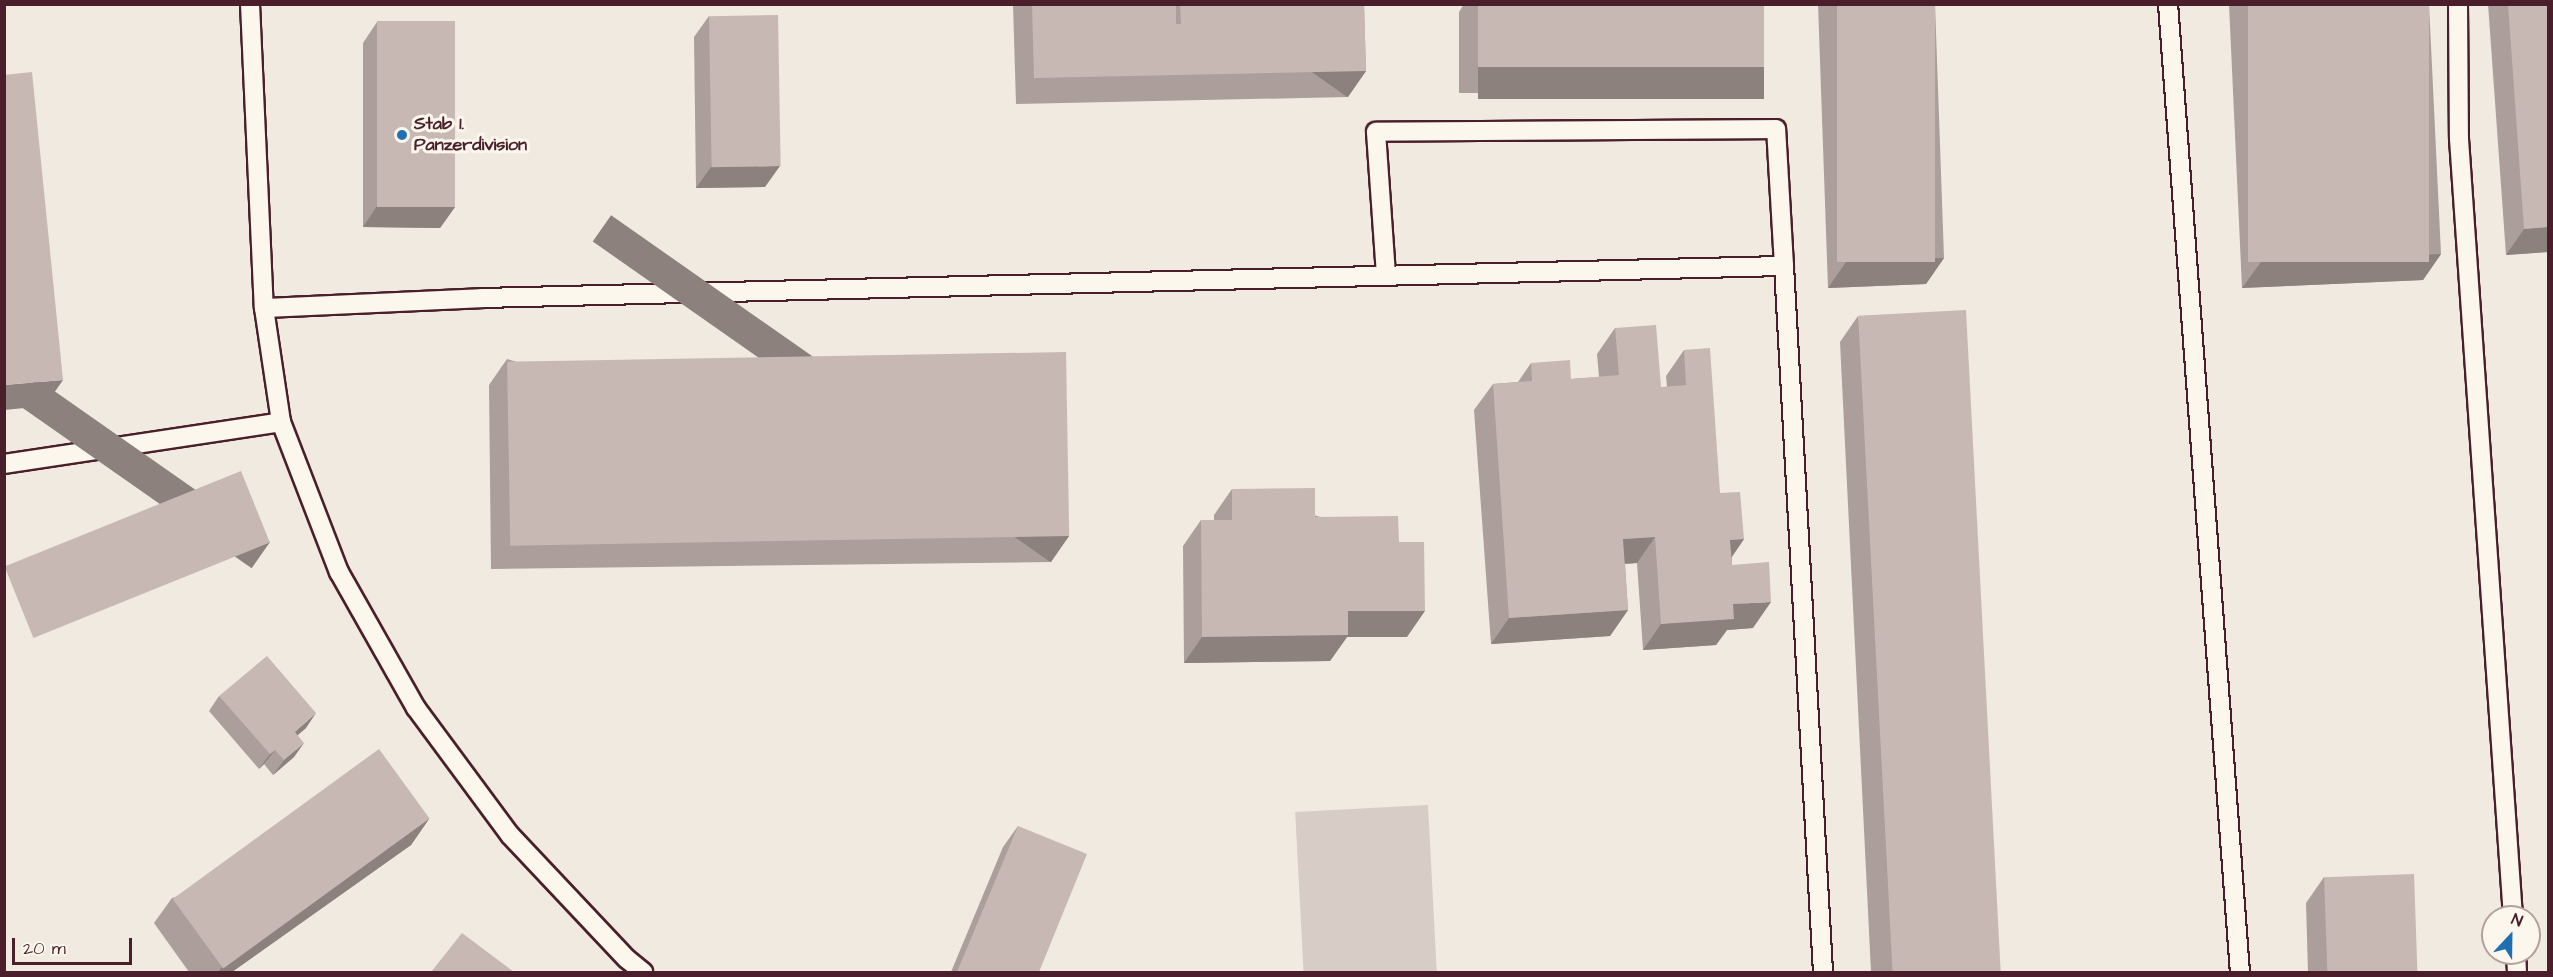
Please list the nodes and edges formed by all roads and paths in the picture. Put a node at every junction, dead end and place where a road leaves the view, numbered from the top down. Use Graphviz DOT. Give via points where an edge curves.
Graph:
graph roads {
  1 [pos="2168,4"];
  2 [pos="2458,4"];
  3 [pos="254,9"];
  4 [pos="1785,266"];
  5 [pos="1386,276"];
  6 [pos="264,308"];
  7 [pos="281,422"];
  8 [pos="4,464"];
  9 [pos="2512,905"];
  10 [pos="643,972"];
  11 [pos="1823,972"];
  12 [pos="2240,972"];
  1 -- 12 [label="lane"];
  2 -- 9 [label="lane" via="2459,139"];
  3 -- 6 [label="lane"];
  4 -- 5 [label="lane"];
  4 -- 5 [label="lane" via="1776,129 1376,132"];
  4 -- 11 [label="lane"];
  5 -- 6 [label="lane" via="483,298"];
  6 -- 7 [label="lane"];
  7 -- 8 [label="lane"];
  7 -- 10 [label="lane" via="339,572 416,708 510,835"];
}
